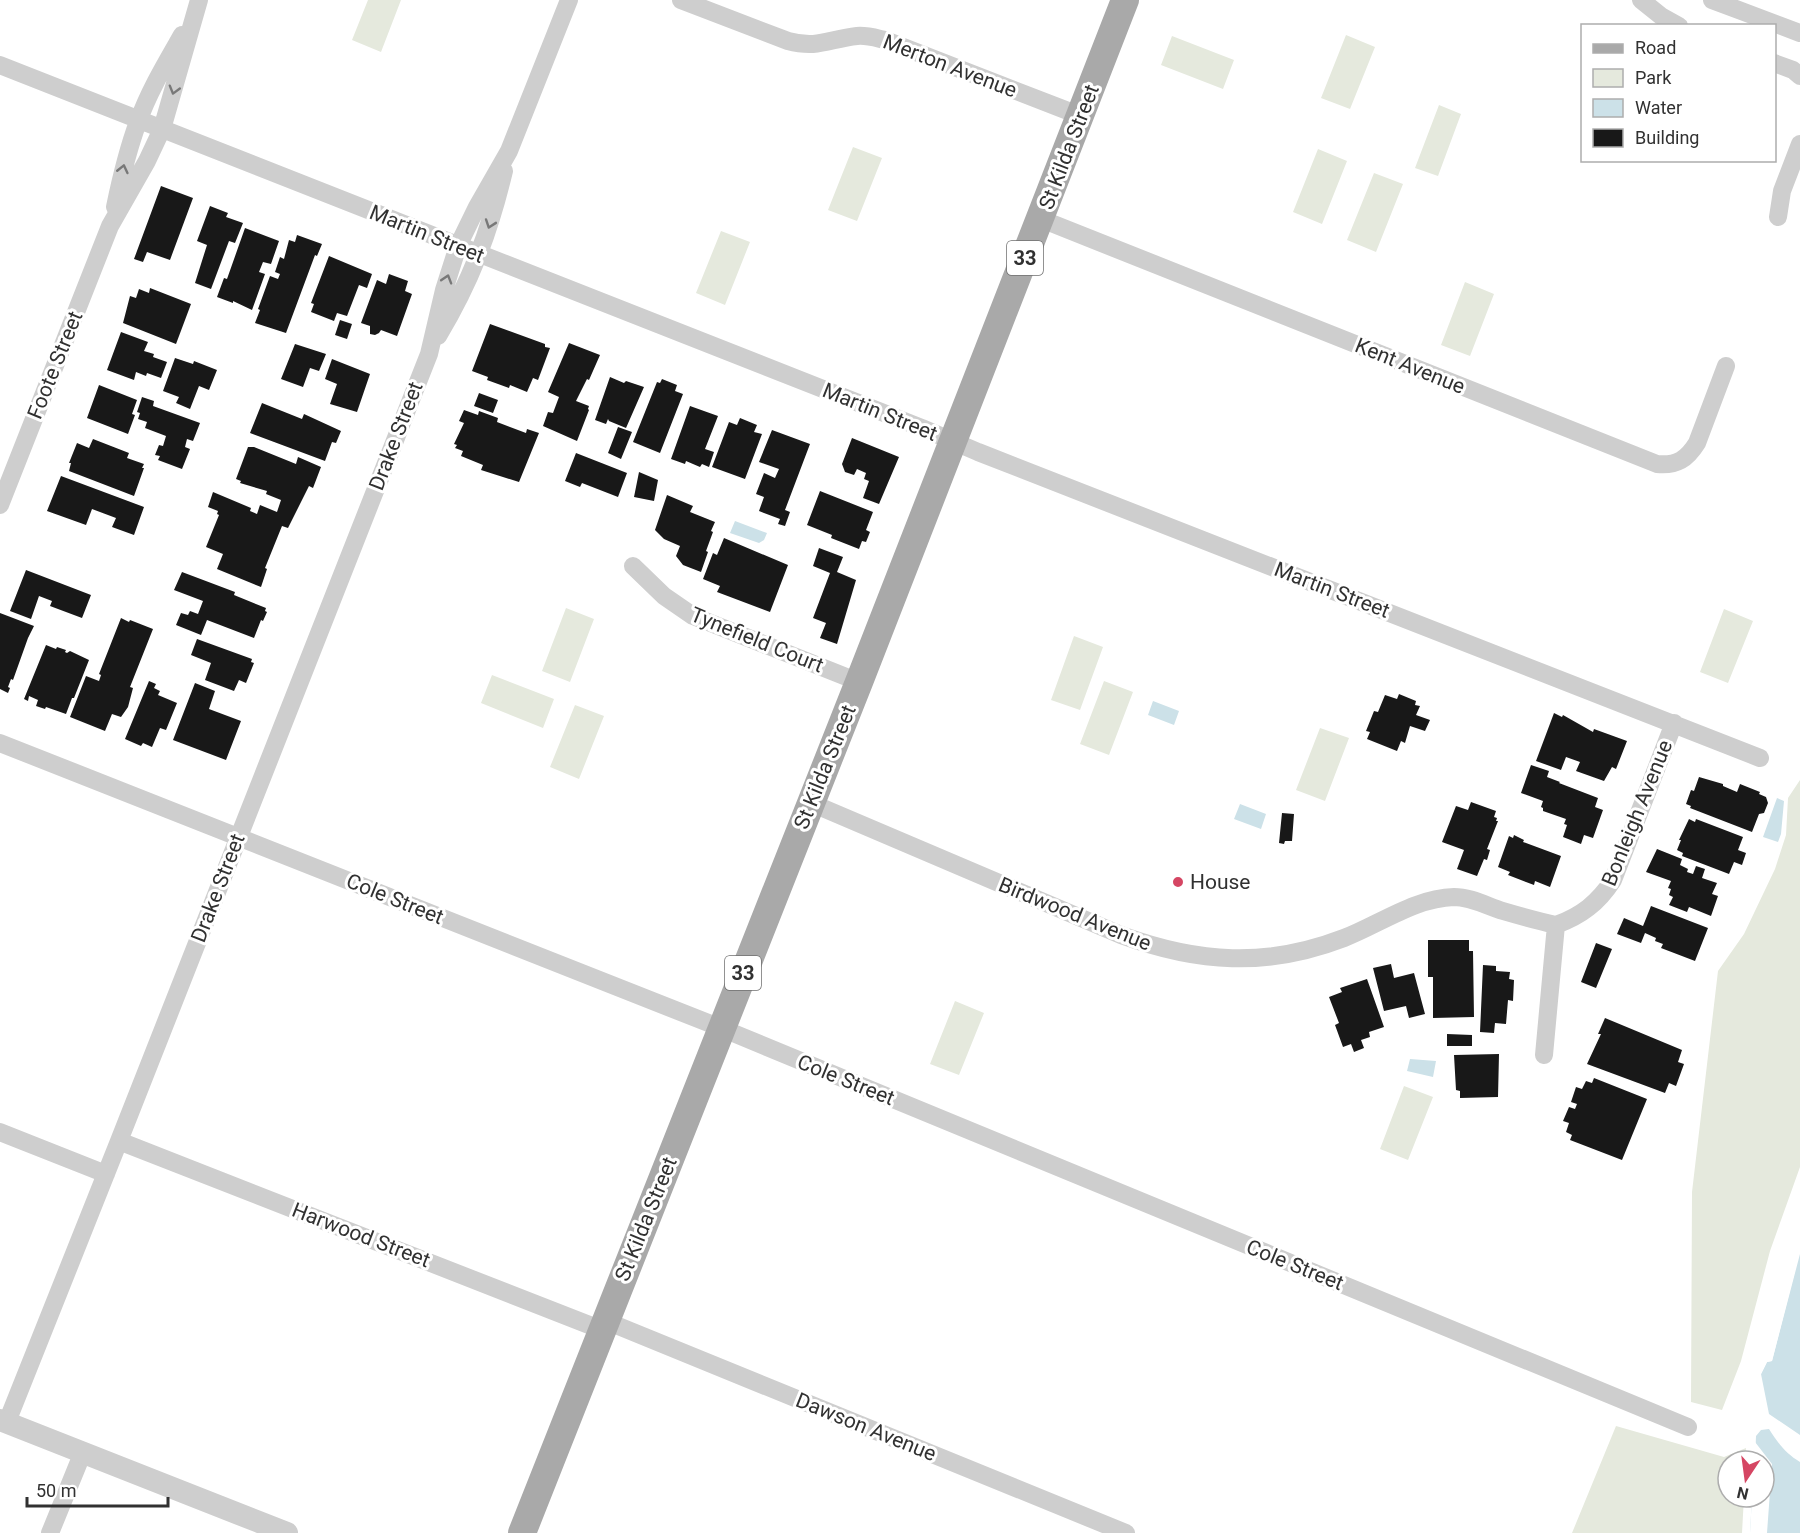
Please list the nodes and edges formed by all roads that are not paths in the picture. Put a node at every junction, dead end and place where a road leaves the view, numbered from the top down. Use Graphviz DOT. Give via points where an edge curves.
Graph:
graph roads {
  1 [pos="569,0"];
  2 [pos="681,0"];
  3 [pos="1125,0"];
  4 [pos="1641,0"];
  5 [pos="1712,0"];
  6 [pos="197,6"];
  7 [pos="1664,8"];
  8 [pos="1677,24"];
  9 [pos="1800,33"];
  10 [pos="0,64"];
  11 [pos="1776,64"];
  12 [pos="1800,76"];
  13 [pos="1081,116"];
  14 [pos="139,120"];
  15 [pos="162,129"];
  16 [pos="1800,144"];
  17 [pos="508,151"];
  18 [pos="1778,217"];
  19 [pos="1041,219"];
  20 [pos="110,226"];
  21 [pos="458,246"];
  22 [pos="480,254"];
  23 [pos="429,354"];
  24 [pos="1726,366"];
  25 [pos="953,442"];
  26 [pos="0,505"];
  27 [pos="633,566"];
  28 [pos="859,681"];
  29 [pos="1674,723"];
  30 [pos="0,743"];
  31 [pos="1760,758"];
  32 [pos="811,803"];
  33 [pos="238,837"];
  34 [pos="1556,925"];
  35 [pos="722,1028"];
  36 [pos="1544,1055"];
  37 [pos="0,1132"];
  38 [pos="120,1141"];
  39 [pos="106,1174"];
  40 [pos="604,1326"];
  41 [pos="3,1421"];
  42 [pos="1688,1427"];
  43 [pos="83,1452"];
  44 [pos="50,1533"];
  45 [pos="287,1533"];
  46 [pos="522,1533"];
  47 [pos="1126,1533"];
  1 -- 17 [label="street, Drake Street"];
  2 -- 13 [label="street, Merton Avenue" via="802,45 859,35 885,40"];
  3 -- 13 [label="main road, St Kilda Street / 33"];
  4 -- 7 [label="street"];
  5 -- 9 [label="street"];
  6 -- 14 [label="street, Foote Street"];
  6 -- 15 [label="street, Foote Street, one-way"];
  7 -- 8 [label="street"];
  10 -- 14 [label="street, Martin Street"];
  11 -- 12 [label="street"];
  13 -- 19 [label="main road, St Kilda Street / 33"];
  14 -- 15 [label="street, Martin Street"];
  20 -- 14 [label="street, Foote Street, one-way"];
  15 -- 20 [label="street, Foote Street"];
  15 -- 21 [label="street, Martin Street"];
  16 -- 18 [label="street" via="1782,191"];
  17 -- 21 [label="street, Drake Street"];
  17 -- 22 [label="street, Drake Street, one-way" via="494,214"];
  19 -- 24 [label="street, Kent Avenue" via="1657,464 1673,464 1690,454"];
  19 -- 25 [label="main road, St Kilda Street / 33"];
  20 -- 26 [label="street, Foote Street"];
  21 -- 22 [label="street, Martin Street"];
  23 -- 21 [label="street, Drake Street, one-way"];
  22 -- 23 [label="street, Drake Street"];
  22 -- 25 [label="street, Martin Street"];
  23 -- 33 [label="street, Drake Street"];
  25 -- 28 [label="main road, St Kilda Street / 33"];
  25 -- 29 [label="street, Martin Street"];
  27 -- 28 [label="street, Tynefield Court" via="664,596 693,616"];
  28 -- 32 [label="main road, St Kilda Street / 33"];
  29 -- 31 [label="street, Martin Street"];
  29 -- 34 [label="street, Bonleigh Avenue" via="1613,880 1587,910"];
  30 -- 33 [label="street, Cole Street"];
  32 -- 34 [label="street, Birdwood Avenue" via="1121,935 1155,947 1202,956 1247,960 1292,954 1344,938 1432,900 1456,897"];
  32 -- 35 [label="main road, St Kilda Street / 33"];
  33 -- 35 [label="street, Cole Street"];
  33 -- 38 [label="street, Drake Street"];
  34 -- 36 [label="street"];
  35 -- 40 [label="main road, St Kilda Street / 33"];
  35 -- 42 [label="street, Cole Street"];
  37 -- 39 [label="street"];
  38 -- 39 [label="street, Drake Street"];
  38 -- 40 [label="street, Harwood Street"];
  39 -- 41 [label="street, Drake Street"];
  40 -- 46 [label="main road, St Kilda Street / 33"];
  40 -- 47 [label="street, Dawson Avenue"];
  41 -- 43 [label="street"];
  43 -- 44 [label="street"];
  43 -- 45 [label="street"];
}
